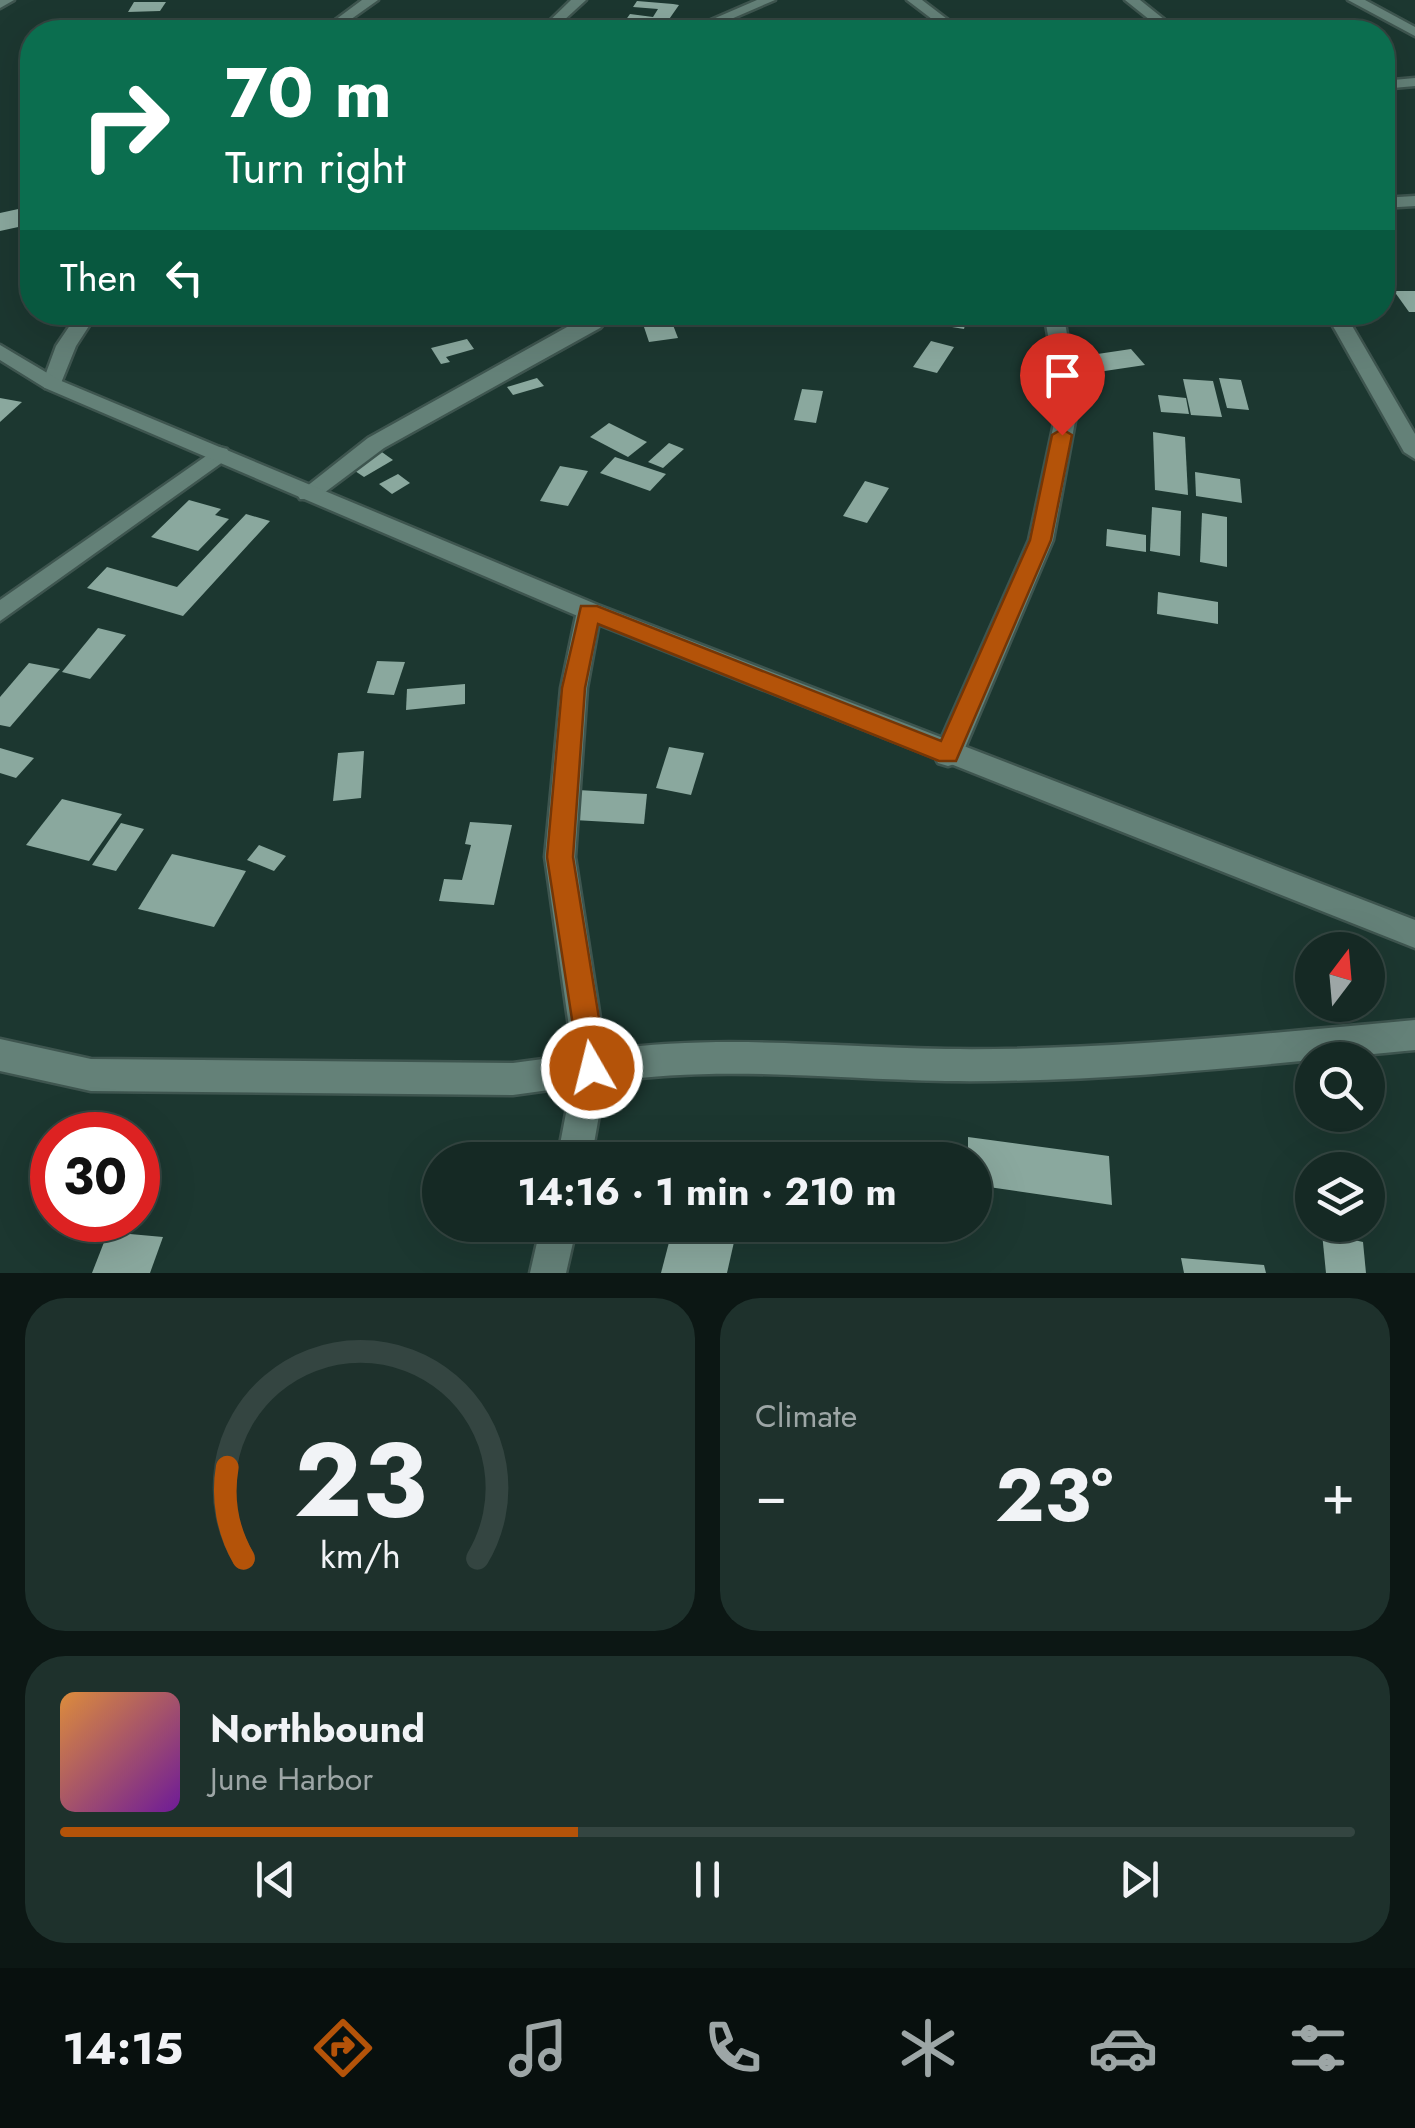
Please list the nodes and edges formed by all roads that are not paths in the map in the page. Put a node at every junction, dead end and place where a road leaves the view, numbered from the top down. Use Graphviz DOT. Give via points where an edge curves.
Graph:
graph roads {
  1 [pos="7,0"];
  2 [pos="372,0"];
  3 [pos="579,0"];
  4 [pos="768,0"];
  5 [pos="914,0"];
  6 [pos="1132,0"];
  7 [pos="1355,0"];
  8 [pos="0,4"];
  9 [pos="343,20"];
  10 [pos="557,20"];
  11 [pos="719,20"];
  12 [pos="941,20"];
  13 [pos="1157,20"];
  14 [pos="1392,20"];
  15 [pos="80,325"];
  16 [pos="591,325"];
  17 [pos="1056,325"];
  18 [pos="1342,325"];
  19 [pos="0,351"];
  20 [pos="52,384"];
  21 [pos="1415,452"];
  22 [pos="219,454"];
  23 [pos="308,494"];
  24 [pos="0,612"];
  25 [pos="589,612"];
  26 [pos="948,754"];
  27 [pos="1415,934"];
  28 [pos="1415,1035"];
  29 [pos="0,1056"];
  30 [pos="592,1068"];
  31 [pos="578,1142"];
  32 [pos="555,1242"];
  33 [pos="548,1273"];
  1 -- 8 [label="street"];
  2 -- 9 [label="street"];
  3 -- 10 [label="street"];
  4 -- 11 [label="street"];
  5 -- 12 [label="street"];
  6 -- 13 [label="street"];
  7 -- 14 [label="street"];
  15 -- 20 [label="street"];
  16 -- 23 [label="street" via="376,443"];
  17 -- 26 [label="street" via="1069,400 1041,540"];
  18 -- 21 [label="street"];
  19 -- 20 [label="street"];
  20 -- 22 [label="street"];
  22 -- 23 [label="street"];
  22 -- 24 [label="street"];
  23 -- 25 [label="street"];
  25 -- 26 [label="street"];
  25 -- 30 [label="street" via="574,688 560,857"];
  26 -- 27 [label="street"];
  28 -- 30 [label="street" via="1131,1060 945,1065 780,1056"];
  29 -- 30 [label="street" via="92,1076 513,1079"];
  30 -- 31 [label="street"];
  32 -- 33 [label="street"];
}
